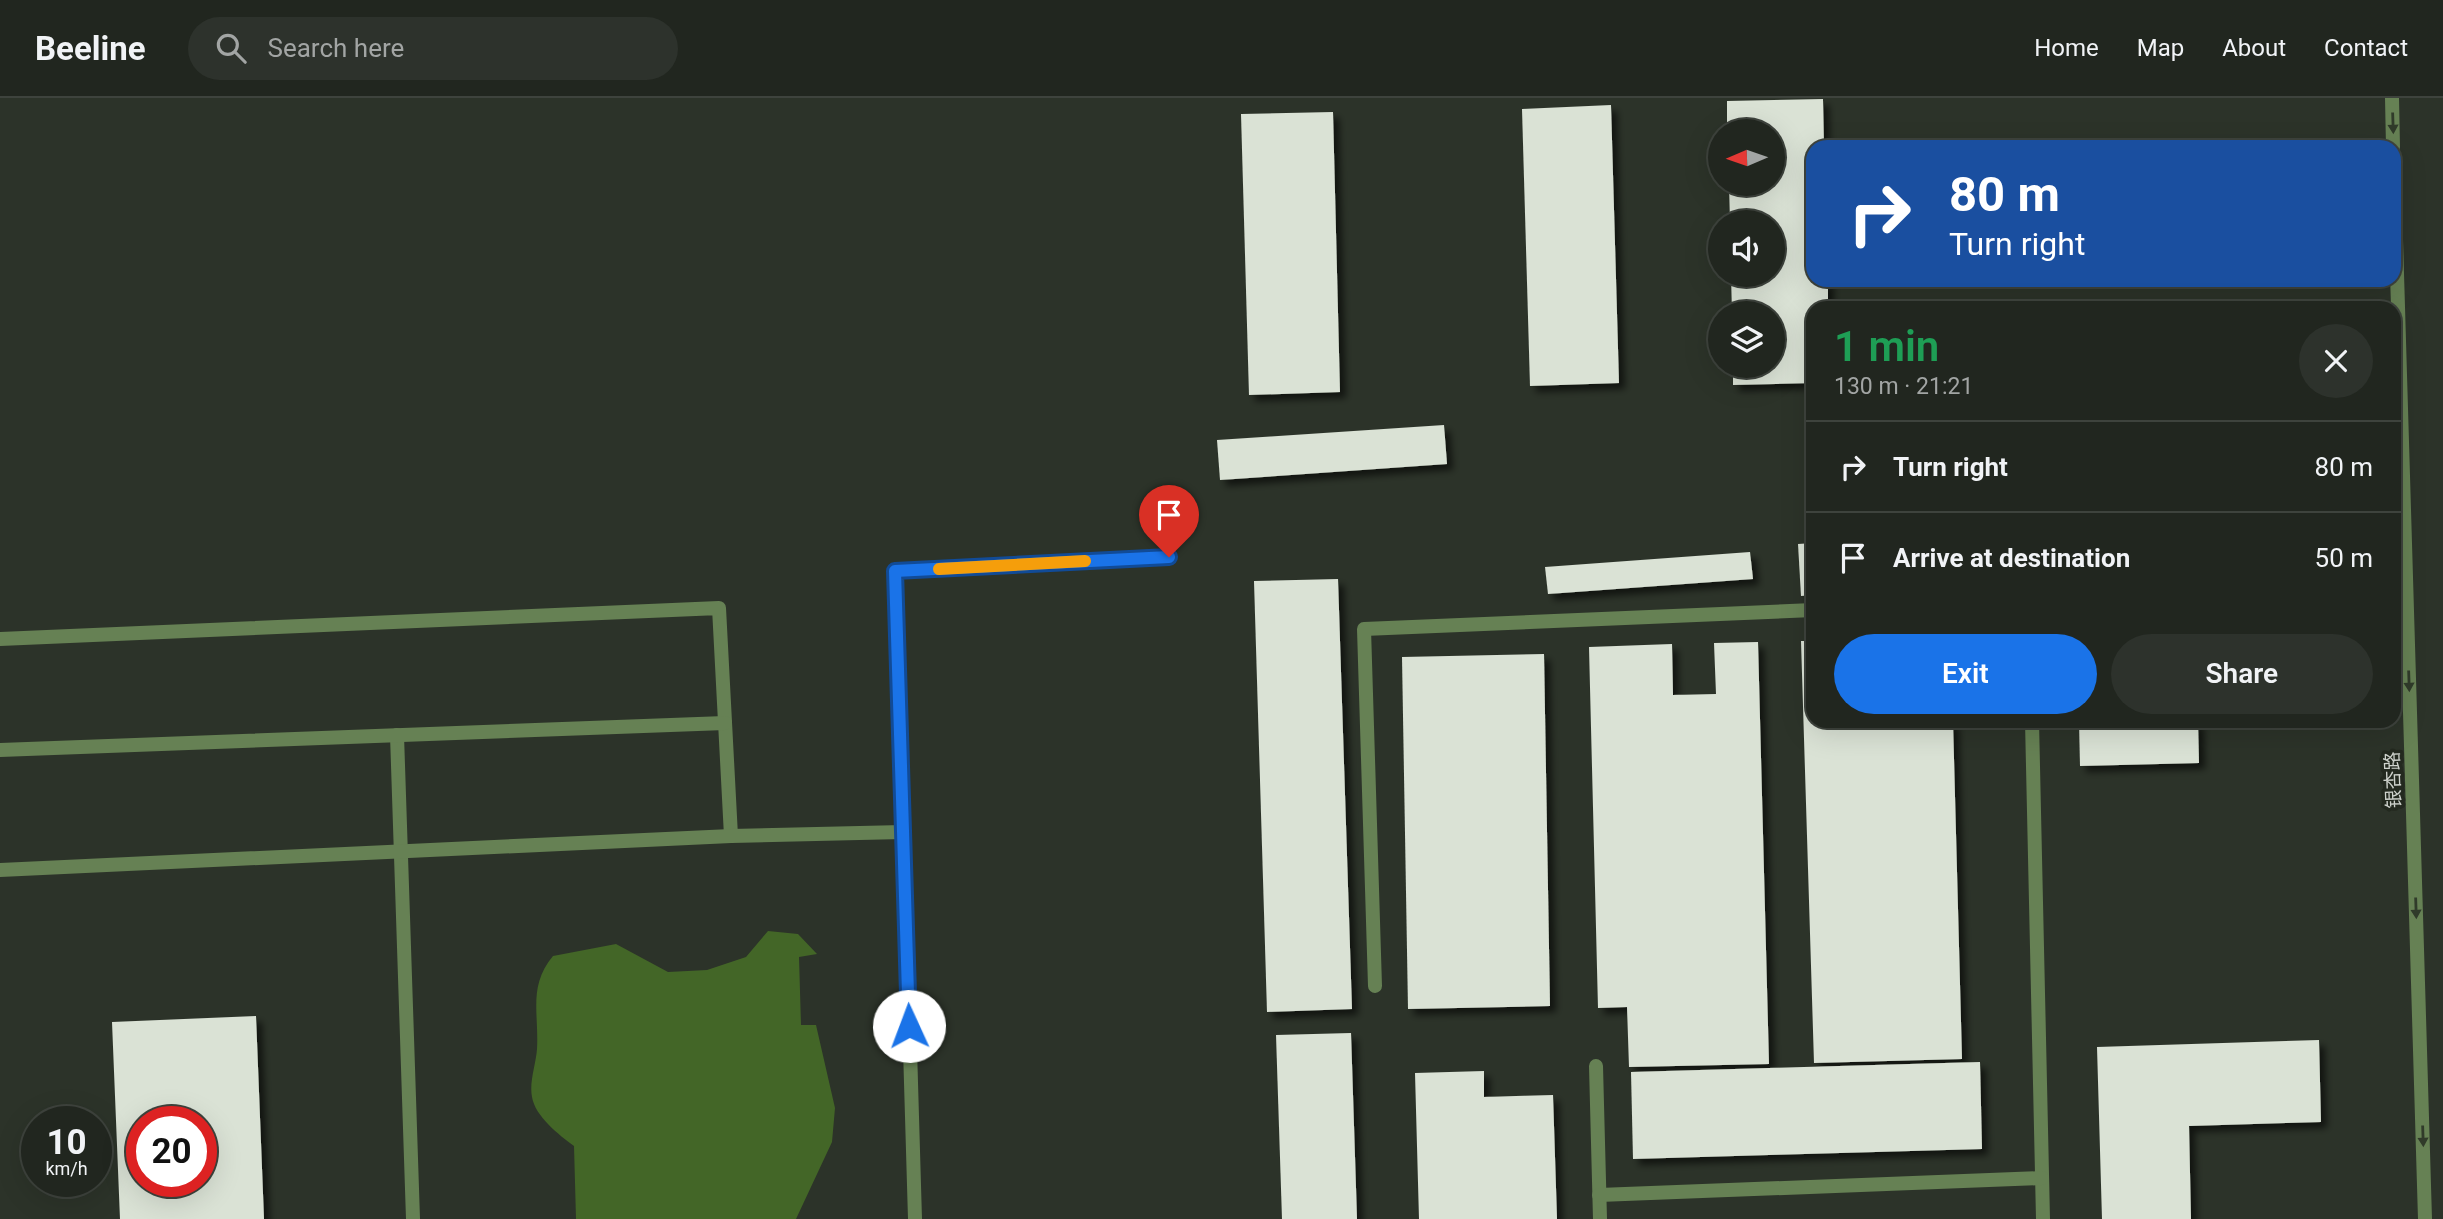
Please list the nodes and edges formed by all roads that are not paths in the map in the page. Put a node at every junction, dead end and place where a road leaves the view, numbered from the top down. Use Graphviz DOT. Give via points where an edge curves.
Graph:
graph roads {
  1 [pos="2392,98"];
  2 [pos="2393,140"];
  3 [pos="2401,408"];
  4 [pos="1169,557"];
  5 [pos="1806,610"];
  6 [pos="0,639"];
  7 [pos="725,723"];
  8 [pos="2032,728"];
  9 [pos="397,735"];
  10 [pos="0,750"];
  11 [pos="903,832"];
  12 [pos="731,836"];
  13 [pos="401,852"];
  14 [pos="0,870"];
  15 [pos="1375,986"];
  16 [pos="1596,1066"];
  17 [pos="2042,1178"];
  18 [pos="1599,1195"];
  19 [pos="413,1219"];
  20 [pos="915,1219"];
  21 [pos="1600,1219"];
  22 [pos="2043,1219"];
  23 [pos="2425,1219"];
  1 -- 2 [label="street, one-way"];
  3 -- 23 [label="street, 银杏路, one-way"];
  4 -- 11 [label="street" via="895,571"];
  5 -- 15 [label="street" via="1364,629"];
  6 -- 7 [label="street" via="719,608"];
  7 -- 9 [label="street"];
  7 -- 12 [label="street"];
  8 -- 17 [label="street"];
  9 -- 10 [label="street"];
  9 -- 13 [label="street"];
  11 -- 12 [label="street"];
  11 -- 20 [label="street"];
  12 -- 13 [label="street"];
  13 -- 14 [label="street"];
  13 -- 19 [label="street"];
  16 -- 18 [label="street"];
  17 -- 18 [label="street"];
  17 -- 22 [label="street"];
  18 -- 21 [label="street"];
}
